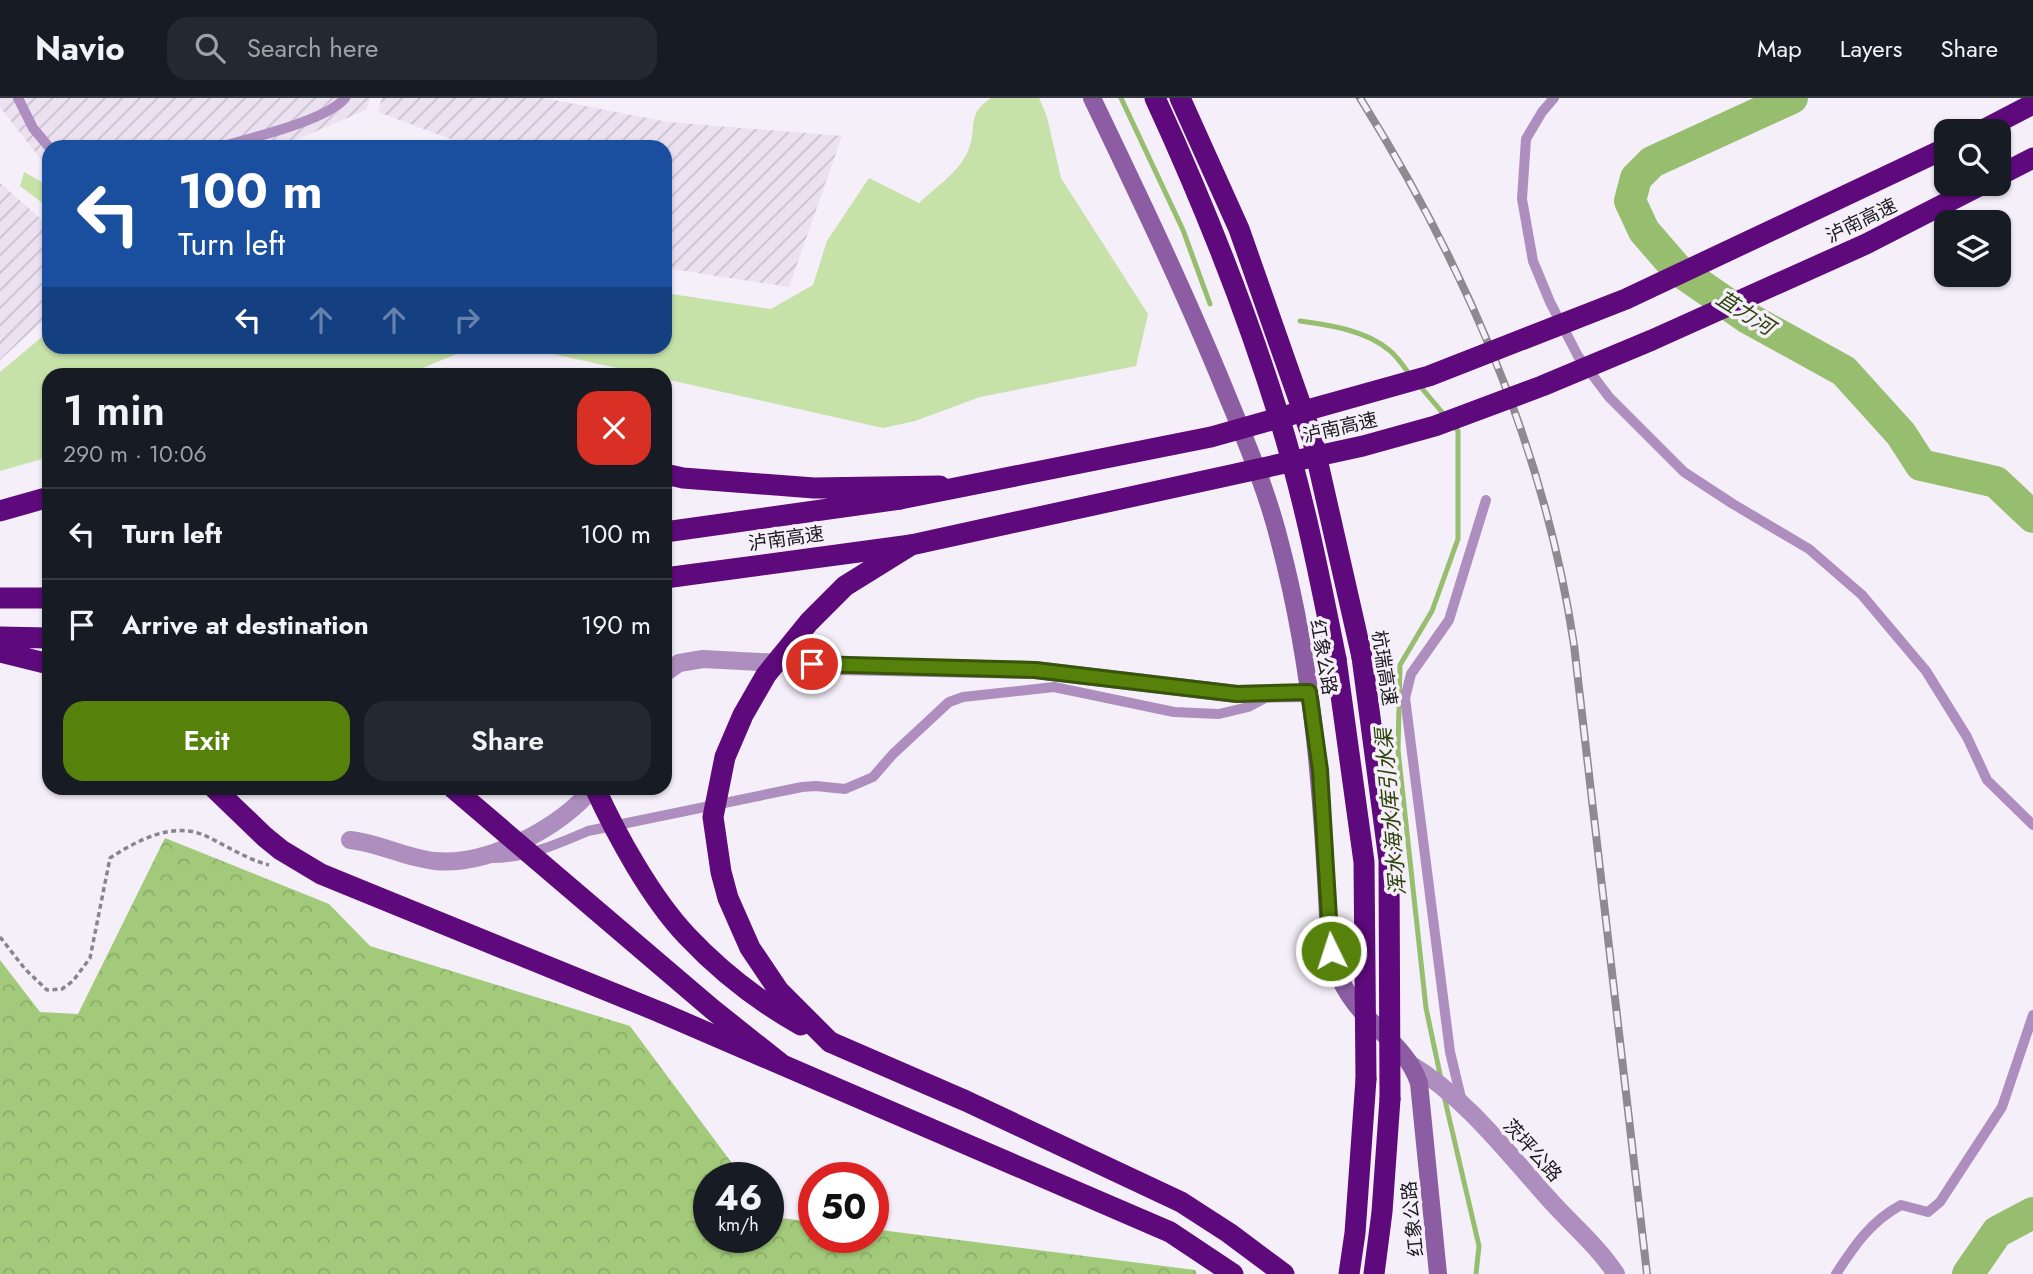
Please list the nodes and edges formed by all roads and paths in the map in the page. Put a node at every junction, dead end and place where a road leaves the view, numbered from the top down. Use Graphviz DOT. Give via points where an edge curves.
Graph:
graph roads {
  1 [pos="18,98"];
  2 [pos="345,98"];
  3 [pos="1092,98"];
  4 [pos="1155,98"];
  5 [pos="1180,98"];
  6 [pos="1554,98"];
  7 [pos="2033,104"];
  8 [pos="2004,119"];
  9 [pos="43,140"];
  10 [pos="243,140"];
  11 [pos="1934,154"];
  12 [pos="2033,158"];
  13 [pos="2011,169"];
  14 [pos="1960,196"];
  15 [pos="672,475"];
  16 [pos="967,486"];
  17 [pos="42,499"];
  18 [pos="1486,500"];
  19 [pos="0,511"];
  20 [pos="672,531"];
  21 [pos="911,545"];
  22 [pos="672,577"];
  23 [pos="0,598"];
  24 [pos="42,598"];
  25 [pos="0,637"];
  26 [pos="42,638"];
  27 [pos="0,652"];
  28 [pos="42,662"];
  29 [pos="672,668"];
  30 [pos="1309,692"];
  31 [pos="1275,693"];
  32 [pos="221,795"];
  33 [pos="461,795"];
  34 [pos="587,795"];
  35 [pos="598,795"];
  36 [pos="2033,825"];
  37 [pos="350,840"];
  38 [pos="474,857"];
  39 [pos="276,867"];
  40 [pos="0,937"];
  41 [pos="2033,1015"];
  42 [pos="830,1042"];
  43 [pos="780,1063"];
  44 [pos="1410,1064"];
  45 [pos="1460,1104"];
  46 [pos="1233,1274"];
  47 [pos="1284,1274"];
  48 [pos="1349,1274"];
  49 [pos="1374,1274"];
  50 [pos="1438,1274"];
  51 [pos="1616,1274"];
  52 [pos="1836,1274"];
  1 -- 9 [label="lane"];
  2 -- 10 [label="lane" via="320,116"];
  3 -- 30 [label="main road, 红象公路" via="1151,219 1248,446 1280,542"];
  4 -- 48 [label="highway, bridge" via="1219,248 1280,422 1336,659 1364,862 1366,1079"];
  5 -- 49 [label="highway, 杭瑞高速, bridge" via="1239,229 1312,438 1362,657 1389,860 1390,1100"];
  6 -- 36 [label="lane" via="1526,139 1522,199 1534,261 1578,356 1609,397 1685,472 1809,549 1861,595 1926,671 1967,737 1987,780"];
  7 -- 8 [label="highway"];
  11 -- 16 [label="highway, 泸南高速, bridge" via="1626,299 1429,376 1211,437"];
  12 -- 13 [label="highway"];
  14 -- 21 [label="highway, 泸南高速, bridge" via="1866,244 1652,340 1435,426 1363,446"];
  15 -- 16 [label="highway" via="814,488"];
  16 -- 20 [label="highway, 泸南高速, bridge"];
  17 -- 19 [label="highway"];
  18 -- 45 [label="lane" via="1449,620 1410,674 1405,698"];
  21 -- 22 [label="highway, 泸南高速"];
  21 -- 42 [label="highway, bridge" via="845,586 766,675 725,757 715,799 718,858 738,924 779,991"];
  23 -- 24 [label="highway"];
  25 -- 26 [label="highway"];
  27 -- 28 [label="highway"];
  29 -- 31 [label="street" via="703,659 1035,670 1237,694"];
  30 -- 31 [label="street"];
  30 -- 44 [label="main road, 红象公路" via="1320,770 1333,963 1350,999"];
  31 -- 38 [label="lane" via="1219,714 1174,712 1054,687 962,697 948,702 873,776 845,789 802,788 588,831 504,859"];
  32 -- 43 [label="highway, bridge" via="281,850 321,874"];
  33 -- 43 [label="highway, bridge"];
  34 -- 38 [label="street" via="557,821 509,846"];
  35 -- 42 [label="highway, bridge" via="644,879 687,936 774,1009"];
  37 -- 38 [label="street" via="435,861"];
  39 -- 40 [label="path" via="194,831 150,836 122,850 110,858 90,958 62,989 47,990"];
  41 -- 52 [label="lane" via="2002,1107 1940,1202 1928,1212 1901,1205 1895,1209 1860,1238"];
  42 -- 47 [label="highway" via="1181,1202"];
  43 -- 46 [label="highway" via="1170,1232"];
  44 -- 45 [label="street, 茨坪公路"];
  44 -- 50 [label="main road, 红象公路" via="1421,1096"];
  45 -- 51 [label="street, 茨坪公路" via="1597,1248"];
}
